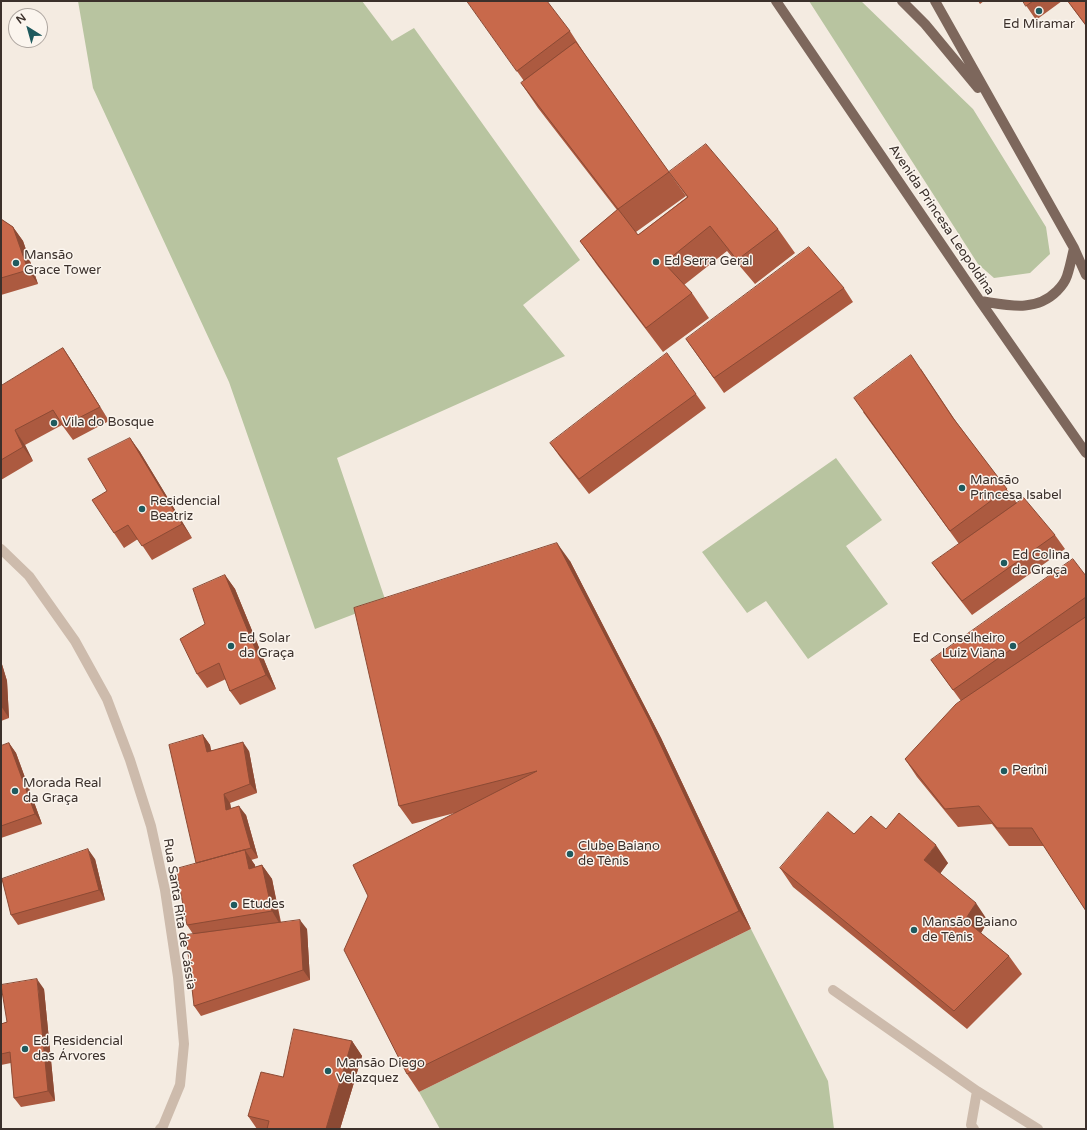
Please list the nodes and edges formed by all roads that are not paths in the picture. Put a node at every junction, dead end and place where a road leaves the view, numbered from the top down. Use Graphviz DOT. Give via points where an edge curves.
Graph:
graph roads {
  1 [pos="776,1"];
  2 [pos="902,1"];
  3 [pos="935,1"];
  4 [pos="994,106"];
  5 [pos="1074,248"];
  6 [pos="1086,275"];
  7 [pos="980,301"];
  8 [pos="1081,443"];
  9 [pos="1086,453"];
  10 [pos="1,549"];
  11 [pos="833,990"];
  12 [pos="977,1091"];
  13 [pos="160,1129"];
  14 [pos="974,1129"];
  15 [pos="1038,1129"];
  1 -- 7 [label="main road, Avenida Princesa Leopoldina"];
  2 -- 4 [label="main road" via="925,24"];
  3 -- 4 [label="main road"];
  4 -- 5 [label="main road"];
  5 -- 6 [label="main road"];
  5 -- 7 [label="main road" via="1067,277 1050,298 1030,306"];
  7 -- 8 [label="main road, Avenida Princesa Leopoldina"];
  8 -- 9 [label="main road, Avenida Princesa Leopoldina"];
  10 -- 13 [label="street, Rua Santa Rita de Cássia" via="29,576 75,641 107,699 151,826 165,890 178,978 184,1044 180,1085"];
  11 -- 12 [label="street"];
  12 -- 14 [label="street" via="971,1125"];
  12 -- 15 [label="street"];
}
